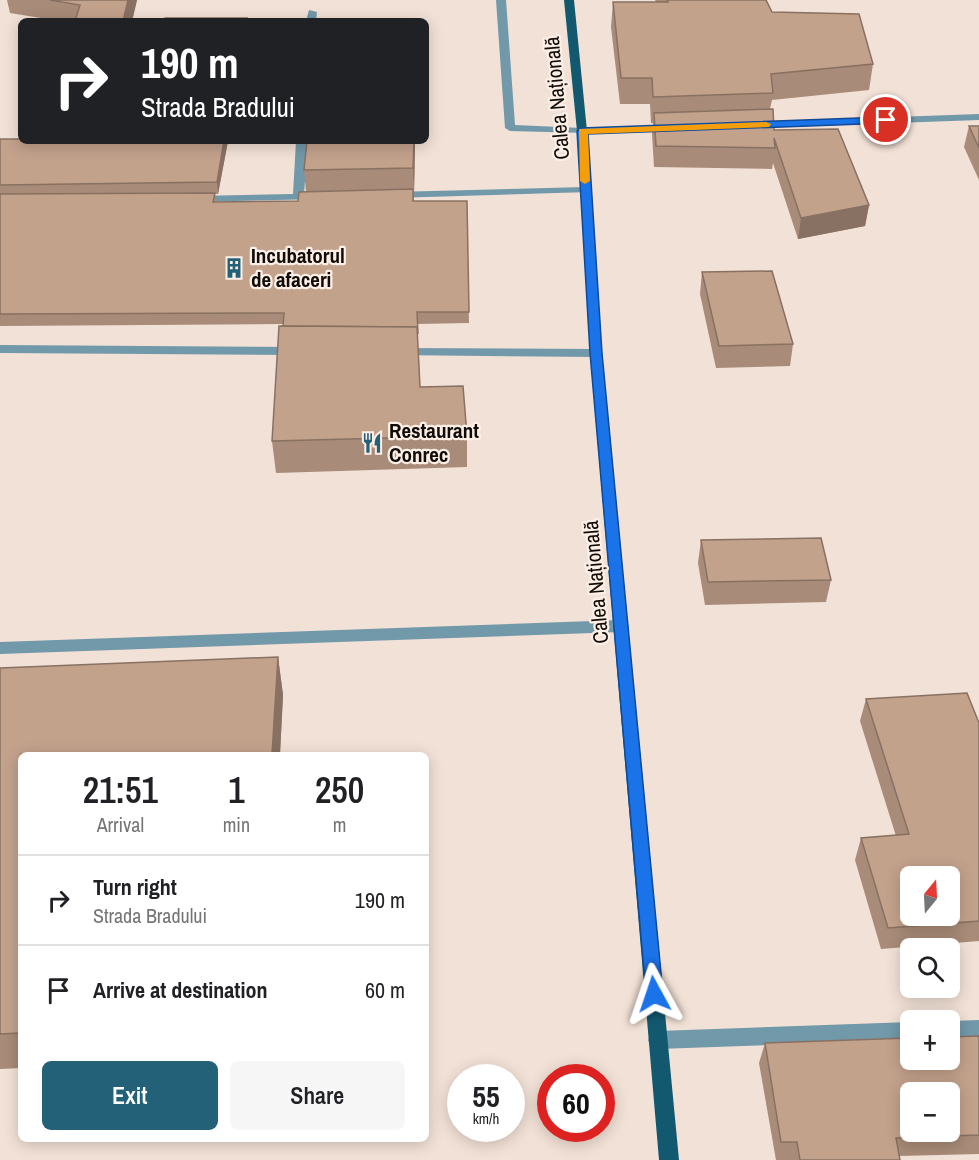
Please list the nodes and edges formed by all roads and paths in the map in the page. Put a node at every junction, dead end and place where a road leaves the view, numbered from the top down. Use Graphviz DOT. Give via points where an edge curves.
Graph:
graph roads {
  1 [pos="501,0"];
  2 [pos="569,0"];
  3 [pos="979,117"];
  4 [pos="746,125"];
  5 [pos="687,127"];
  6 [pos="582,131"];
  7 [pos="302,144"];
  8 [pos="585,190"];
  9 [pos="382,195"];
  10 [pos="334,197"];
  11 [pos="298,198"];
  12 [pos="179,199"];
  13 [pos="0,349"];
  14 [pos="310,351"];
  15 [pos="381,352"];
  16 [pos="596,353"];
  17 [pos="621,626"];
  18 [pos="0,648"];
  19 [pos="979,1029"];
  20 [pos="960,1030"];
  21 [pos="900,1031"];
  22 [pos="658,1040"];
  23 [pos="669,1160"];
  1 -- 6 [label="street" via="510,129"];
  2 -- 6 [label="main road, Calea Națională"];
  3 -- 4 [label="street"];
  5 -- 6 [label="street"];
  6 -- 8 [label="main road, Calea Națională"];
  7 -- 11 [label="street"];
  8 -- 9 [label="street"];
  8 -- 16 [label="main road, Calea Națională"];
  10 -- 11 [label="street"];
  11 -- 12 [label="street"];
  13 -- 14 [label="street"];
  15 -- 16 [label="street"];
  16 -- 17 [label="main road, Calea Națională"];
  17 -- 18 [label="street"];
  17 -- 22 [label="main road, Calea Națională"];
  19 -- 20 [label="street"];
  21 -- 22 [label="street"];
  22 -- 23 [label="main road, Calea Națională"];
}
